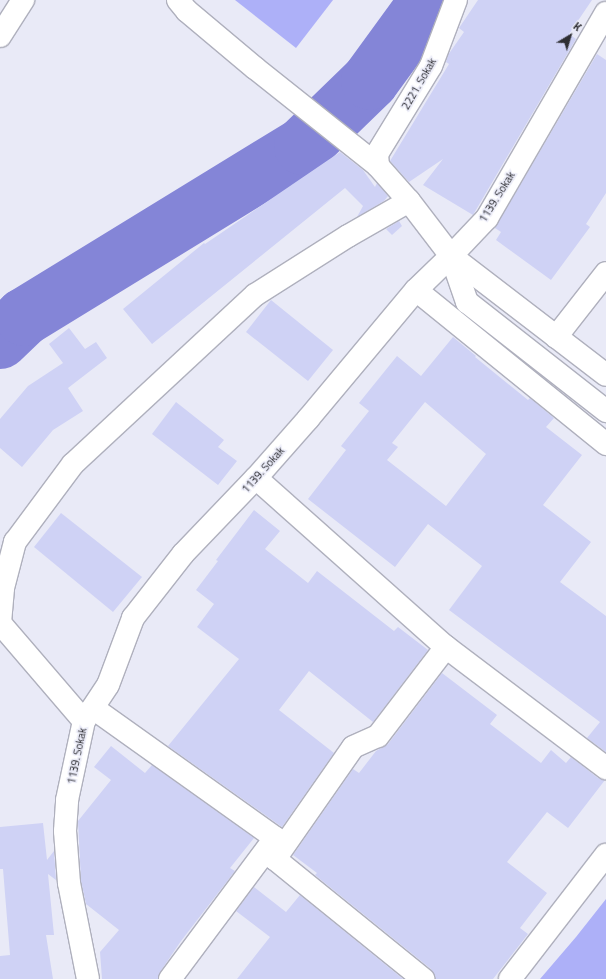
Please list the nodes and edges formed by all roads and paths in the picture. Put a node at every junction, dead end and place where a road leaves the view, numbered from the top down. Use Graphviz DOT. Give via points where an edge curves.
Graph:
graph roads {
  1 [pos="164,0"];
  2 [pos="456,0"];
  3 [pos="24,1"];
  4 [pos="182,5"];
  5 [pos="606,13"];
  6 [pos="0,36"];
  7 [pos="378,166"];
  8 [pos="409,201"];
  9 [pos="452,256"];
  10 [pos="606,273"];
  11 [pos="416,290"];
  12 [pos="556,337"];
  13 [pos="538,358"];
  14 [pos="606,375"];
  15 [pos="606,412"];
  16 [pos="606,444"];
  17 [pos="256,478"];
  18 [pos="446,647"];
  19 [pos="88,714"];
  20 [pos="606,768"];
  21 [pos="275,848"];
  22 [pos="606,855"];
  23 [pos="88,979"];
  24 [pos="170,979"];
  25 [pos="423,979"];
  26 [pos="510,979"];
  1 -- 4 [label="street"];
  2 -- 7 [label="street, 2221. Sokak" via="431,66 377,154"];
  3 -- 6 [label="street"];
  4 -- 7 [label="street" via="255,68"];
  5 -- 9 [label="street, 1139. Sokak" via="486,218"];
  7 -- 8 [label="street"];
  8 -- 9 [label="street"];
  8 -- 19 [label="street" via="255,295 72,464 15,542 3,588 0,623"];
  9 -- 11 [label="street, 1139. Sokak"];
  9 -- 12 [label="street"];
  9 -- 13 [label="street" via="467,302"];
  10 -- 12 [label="street"];
  11 -- 16 [label="street"];
  11 -- 17 [label="street, 1139. Sokak"];
  12 -- 13 [label="street"];
  12 -- 14 [label="street"];
  13 -- 15 [label="street"];
  17 -- 18 [label="street"];
  17 -- 19 [label="street, 1139. Sokak" via="183,554 133,618 108,685"];
  18 -- 20 [label="street"];
  18 -- 21 [label="street" via="378,736 353,747"];
  19 -- 21 [label="street"];
  19 -- 23 [label="street, 1139. Sokak" via="67,800 65,831 69,883"];
  21 -- 24 [label="street"];
  21 -- 25 [label="street"];
  22 -- 26 [label="street"];
}
